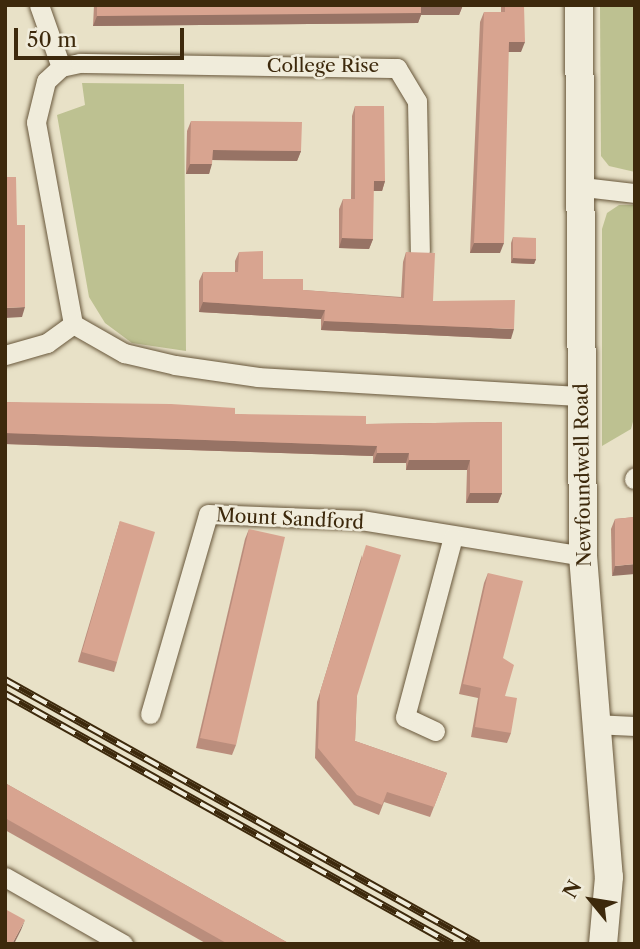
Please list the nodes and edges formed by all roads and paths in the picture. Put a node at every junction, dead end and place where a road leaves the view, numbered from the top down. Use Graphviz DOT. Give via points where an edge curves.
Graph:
graph roads {
  1 [pos="39,5"];
  2 [pos="579,5"];
  3 [pos="61,67"];
  4 [pos="583,187"];
  5 [pos="635,193"];
  6 [pos="419,251"];
  7 [pos="73,324"];
  8 [pos="5,355"];
  9 [pos="582,396"];
  10 [pos="453,537"];
  11 [pos="583,556"];
  12 [pos="150,714"];
  13 [pos="593,724"];
  14 [pos="635,726"];
  15 [pos="435,731"];
  16 [pos="5,877"];
  17 [pos="123,944"];
  18 [pos="603,944"];
  1 -- 3 [label="street"];
  2 -- 4 [label="main road, Newfoundwell Road"];
  3 -- 6 [label="street, College Rise" via="397,68 417,101"];
  3 -- 7 [label="street" via="38,95 36,122"];
  4 -- 5 [label="street"];
  4 -- 9 [label="main road, Newfoundwell Road"];
  7 -- 8 [label="street" via="47,343"];
  7 -- 9 [label="street" via="124,352 258,377"];
  9 -- 11 [label="main road, Newfoundwell Road"];
  10 -- 11 [label="street, Mount Sandford"];
  10 -- 12 [label="street, Mount Sandford" via="361,520 208,514"];
  10 -- 15 [label="street" via="405,717"];
  11 -- 13 [label="main road, Newfoundwell Road"];
  13 -- 14 [label="street"];
  13 -- 18 [label="main road, Newfoundwell Road" via="609,877"];
  16 -- 17 [label="street"];
}
